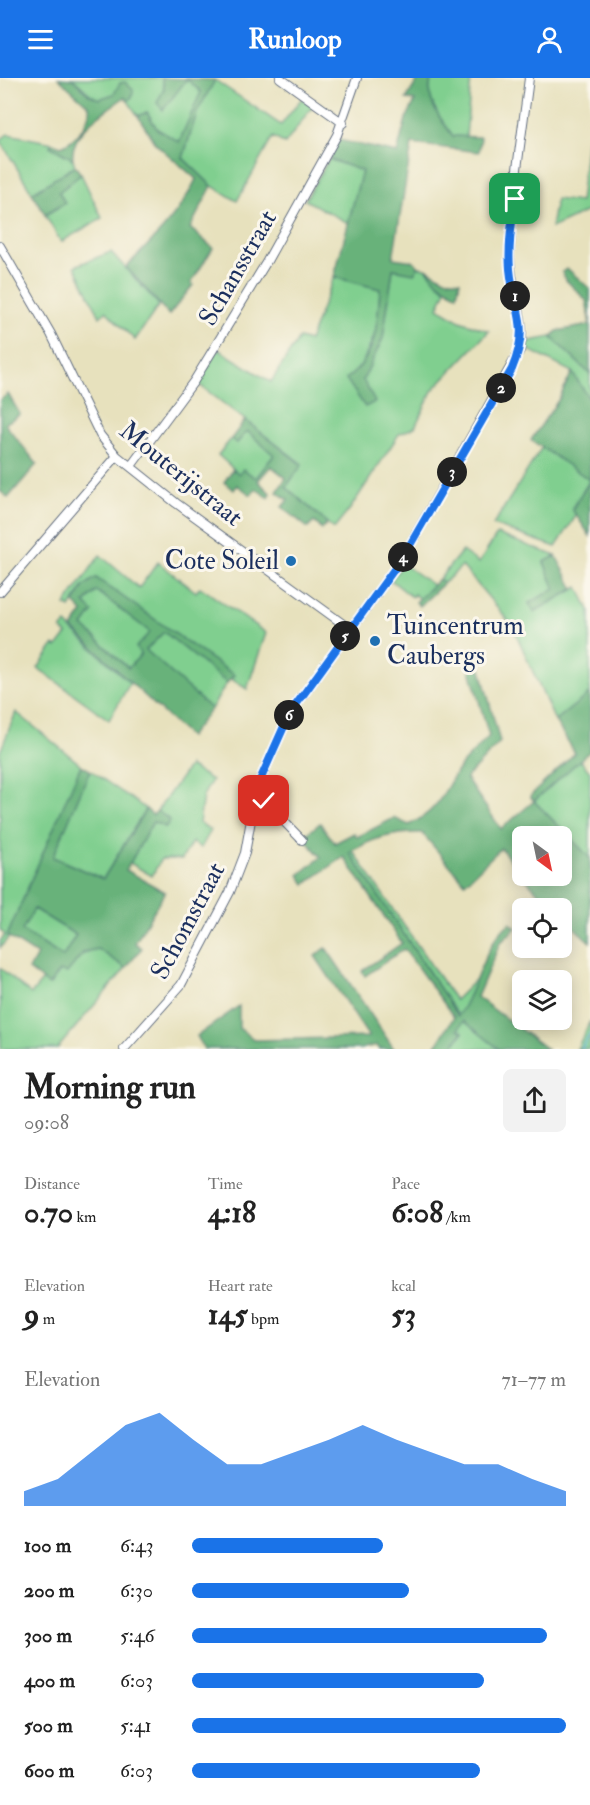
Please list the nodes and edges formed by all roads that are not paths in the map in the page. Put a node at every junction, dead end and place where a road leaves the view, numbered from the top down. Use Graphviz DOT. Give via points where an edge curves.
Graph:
graph roads {
  1 [pos="280,78"];
  2 [pos="357,78"];
  3 [pos="529,78"];
  4 [pos="343,123"];
  5 [pos="0,246"];
  6 [pos="117,456"];
  7 [pos="131,466"];
  8 [pos="0,592"];
  9 [pos="350,629"];
  10 [pos="255,796"];
  11 [pos="302,840"];
  12 [pos="124,1049"];
  1 -- 4 [label="street"];
  2 -- 4 [label="street, Schansstraat"];
  3 -- 9 [label="street, Schomstraat" via="509,252 521,327 520,350 403,557"];
  4 -- 7 [label="street, Schansstraat" via="215,348"];
  5 -- 6 [label="street, Mouterijstraat" via="51,334 100,435"];
  6 -- 7 [label="street, Mouterijstraat"];
  6 -- 8 [label="street"];
  7 -- 9 [label="street, Mouterijstraat" via="199,521"];
  9 -- 10 [label="street, Schomstraat" via="290,713"];
  10 -- 11 [label="street"];
  10 -- 12 [label="street, Schomstraat" via="240,871 201,948 173,995"];
}
